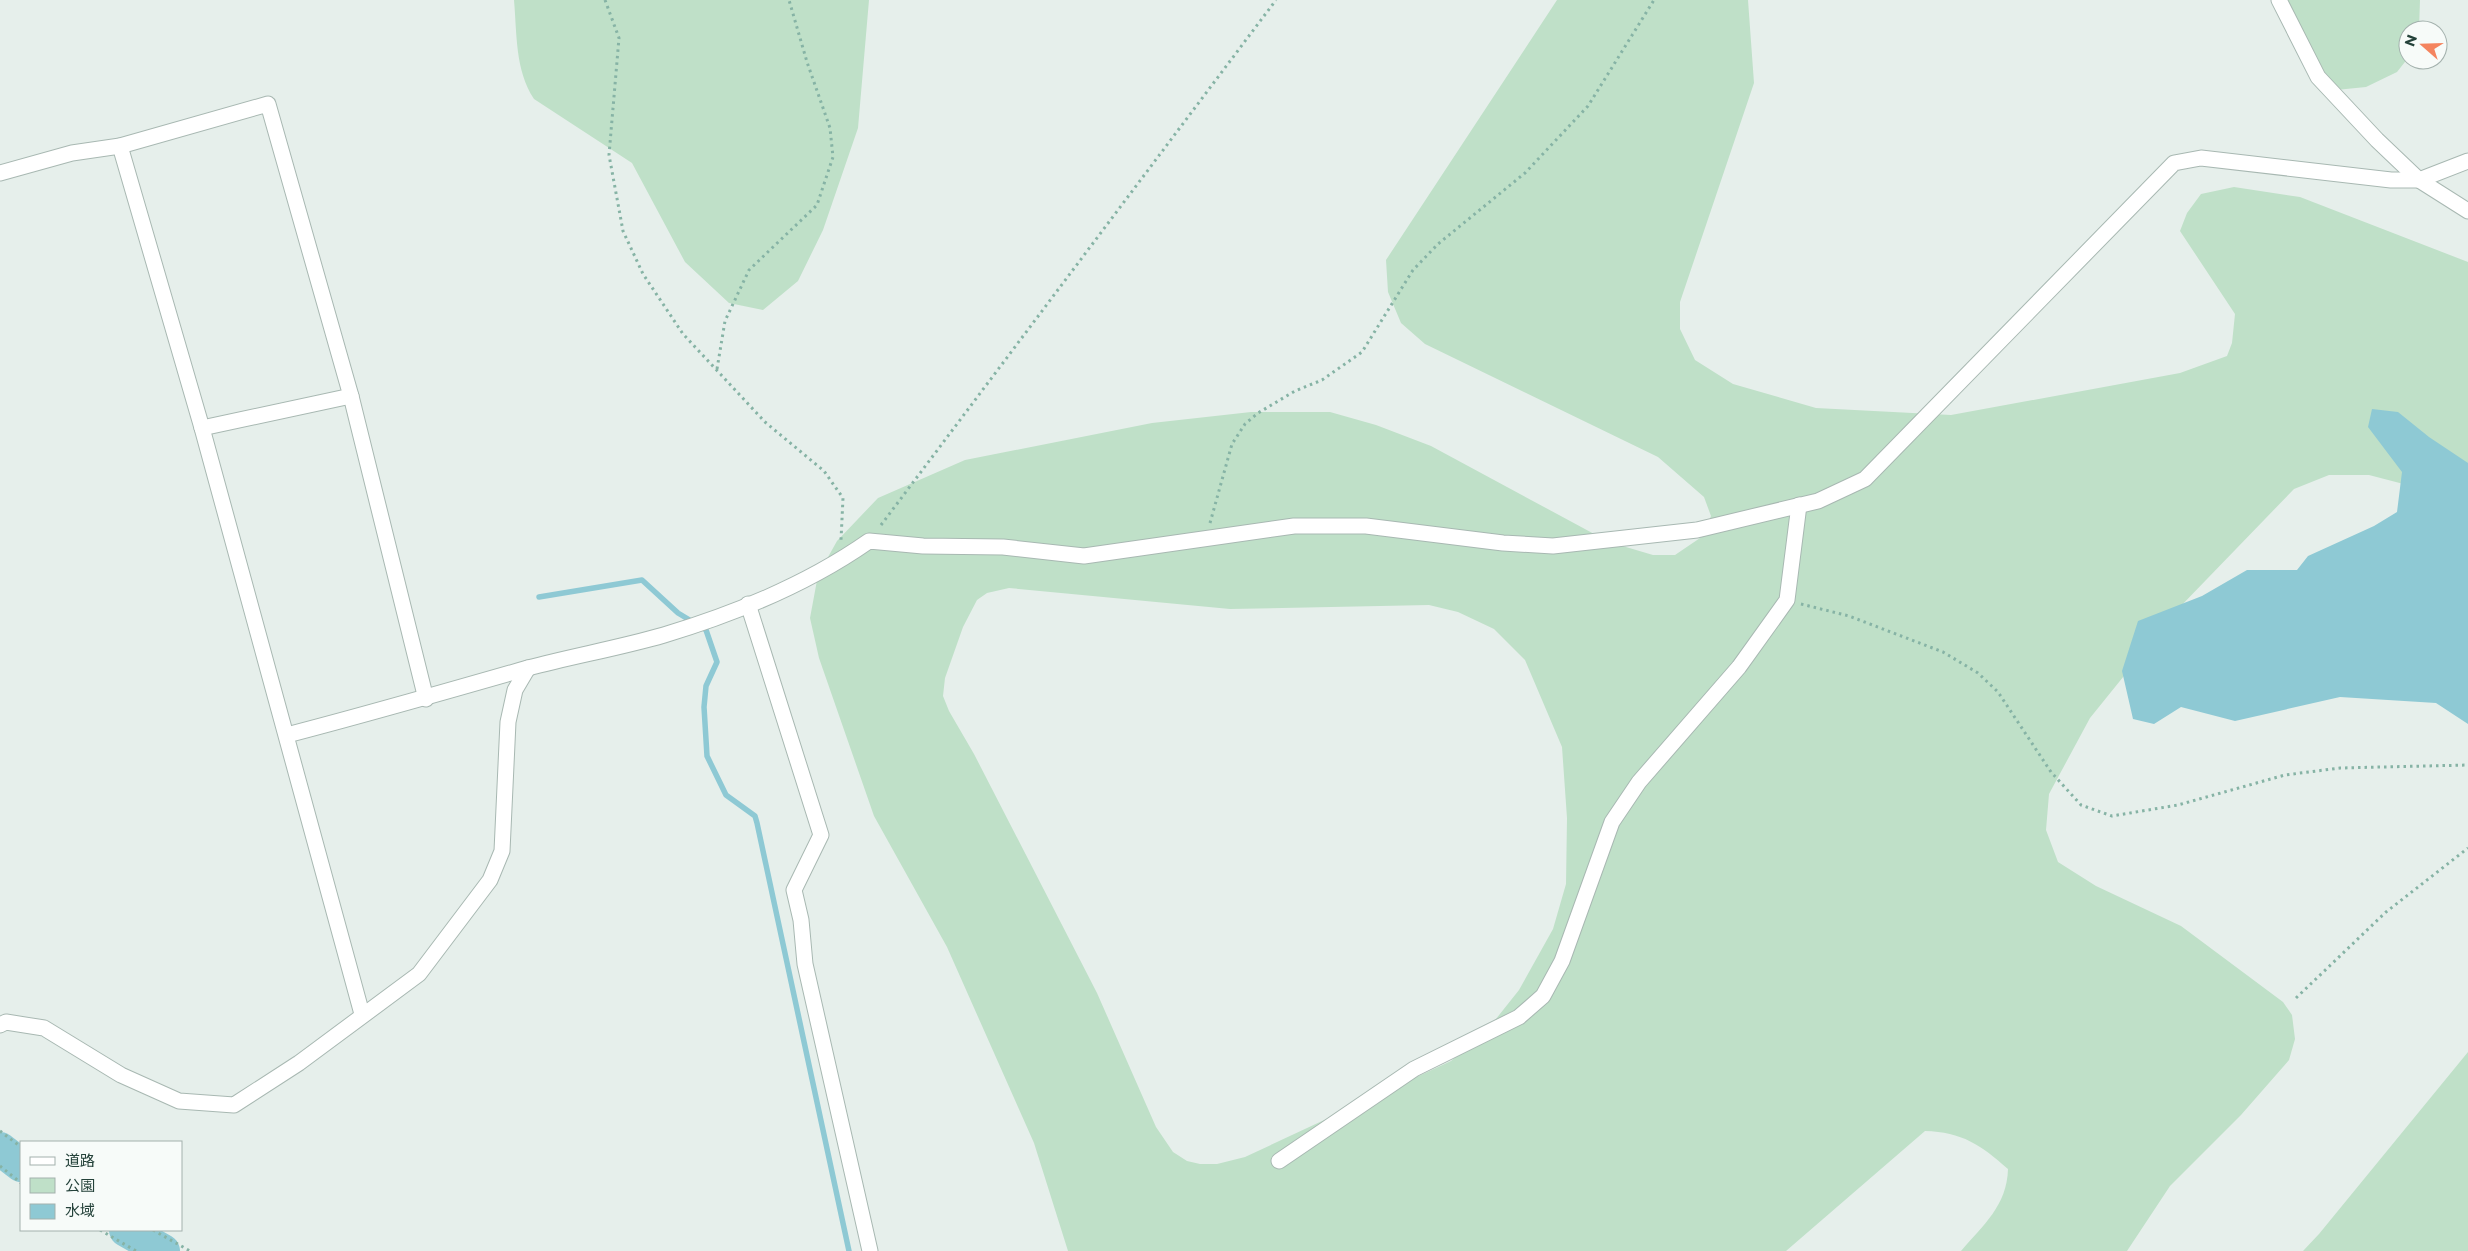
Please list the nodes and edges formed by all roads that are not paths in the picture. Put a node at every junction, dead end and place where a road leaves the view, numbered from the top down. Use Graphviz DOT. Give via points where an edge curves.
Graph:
graph roads {
  1 [pos="2279,0"];
  2 [pos="120,146"];
  3 [pos="2468,161"];
  4 [pos="0,174"];
  5 [pos="2419,180"];
  6 [pos="2468,211"];
  7 [pos="350,396"];
  8 [pos="202,428"];
  9 [pos="1799,505"];
  10 [pos="748,604"];
  11 [pos="528,668"];
  12 [pos="426,699"];
  13 [pos="287,735"];
  14 [pos="362,1014"];
  15 [pos="0,1025"];
  16 [pos="1279,1161"];
  17 [pos="870,1251"];
  1 -- 5 [label="street" via="2318,77"];
  2 -- 4 [label="street" via="72,153"];
  2 -- 7 [label="street" via="268,104"];
  2 -- 8 [label="street"];
  3 -- 5 [label="street"];
  5 -- 6 [label="street"];
  5 -- 9 [label="street" via="2391,180 2201,158 2174,163 1865,479 1818,501"];
  7 -- 8 [label="street"];
  7 -- 12 [label="street"];
  8 -- 13 [label="street"];
  9 -- 10 [label="street" via="1696,530 1553,546 1366,526 1294,526 1084,556 1003,547 922,546 869,541 839,562"];
  9 -- 16 [label="street" via="1787,600 1740,667 1639,782 1612,822 1562,961 1544,996 1519,1017 1414,1069"];
  10 -- 11 [label="street" via="664,635"];
  10 -- 17 [label="street" via="821,835 794,890 801,920 805,964"];
  11 -- 12 [label="street"];
  11 -- 14 [label="street" via="514,690 508,722 502,851 490,880 419,974"];
  12 -- 13 [label="street"];
  13 -- 14 [label="street"];
  14 -- 15 [label="street" via="299,1063 234,1105 179,1101 122,1075 44,1028 6,1022"];
}
